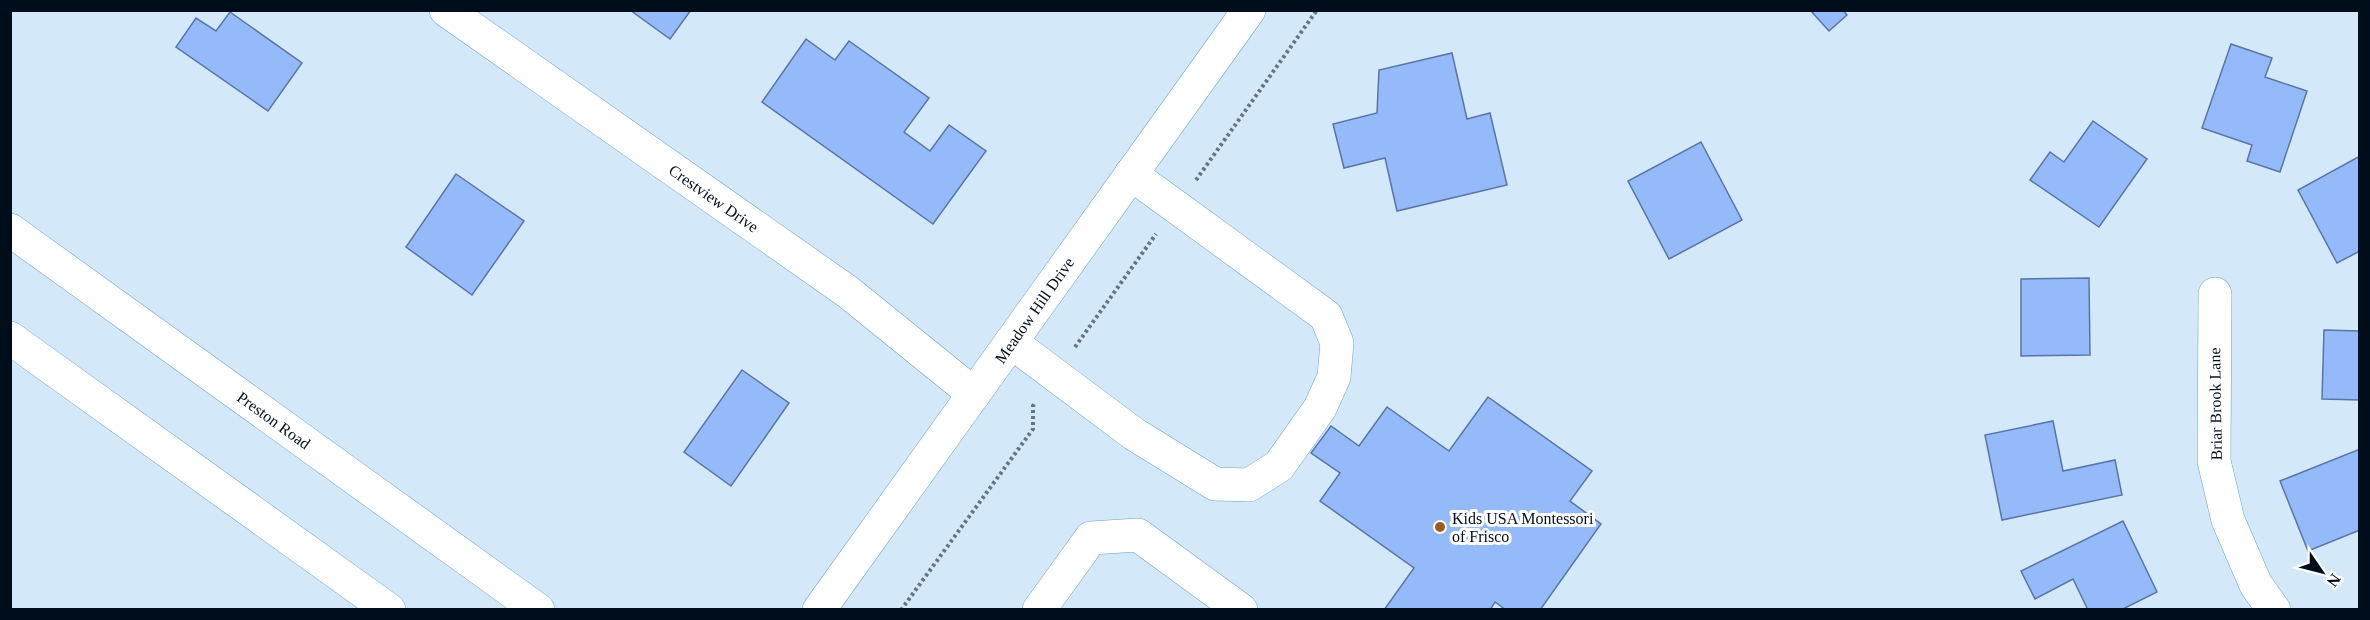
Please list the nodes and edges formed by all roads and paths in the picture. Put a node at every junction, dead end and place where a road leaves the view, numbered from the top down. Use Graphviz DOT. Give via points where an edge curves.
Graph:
graph roads {
  1 [pos="446,10"];
  2 [pos="1249,10"];
  3 [pos="1317,10"];
  4 [pos="1131,174"];
  5 [pos="1194,183"];
  6 [pos="1160,229"];
  7 [pos="10,231"];
  8 [pos="2214,294"];
  9 [pos="10,338"];
  10 [pos="1011,342"];
  11 [pos="1071,352"];
  12 [pos="974,394"];
  13 [pos="1033,406"];
  14 [pos="389,609"];
  15 [pos="538,609"];
  16 [pos="819,609"];
  17 [pos="901,609"];
  18 [pos="1039,609"];
  19 [pos="1241,609"];
  20 [pos="2274,609"];
  1 -- 12 [label="street, Crestview Drive" via="848,292"];
  2 -- 4 [label="street, Meadow Hill Drive"];
  3 -- 5 [label="path"];
  4 -- 10 [label="street, Meadow Hill Drive"];
  4 -- 10 [label="street" via="1326,316 1337,343 1334,377 1320,408 1279,466 1249,485 1215,484 1134,434"];
  6 -- 11 [label="path"];
  7 -- 15 [label="street, Preston Road"];
  8 -- 20 [label="street, Briar Brook Lane" via="2214,461 2228,520 2256,585"];
  9 -- 14 [label="street"];
  10 -- 12 [label="street, Meadow Hill Drive"];
  12 -- 16 [label="street, Meadow Hill Drive"];
  13 -- 17 [label="path" via="1033,429"];
  18 -- 19 [label="street" via="1091,538 1138,536"];
}
